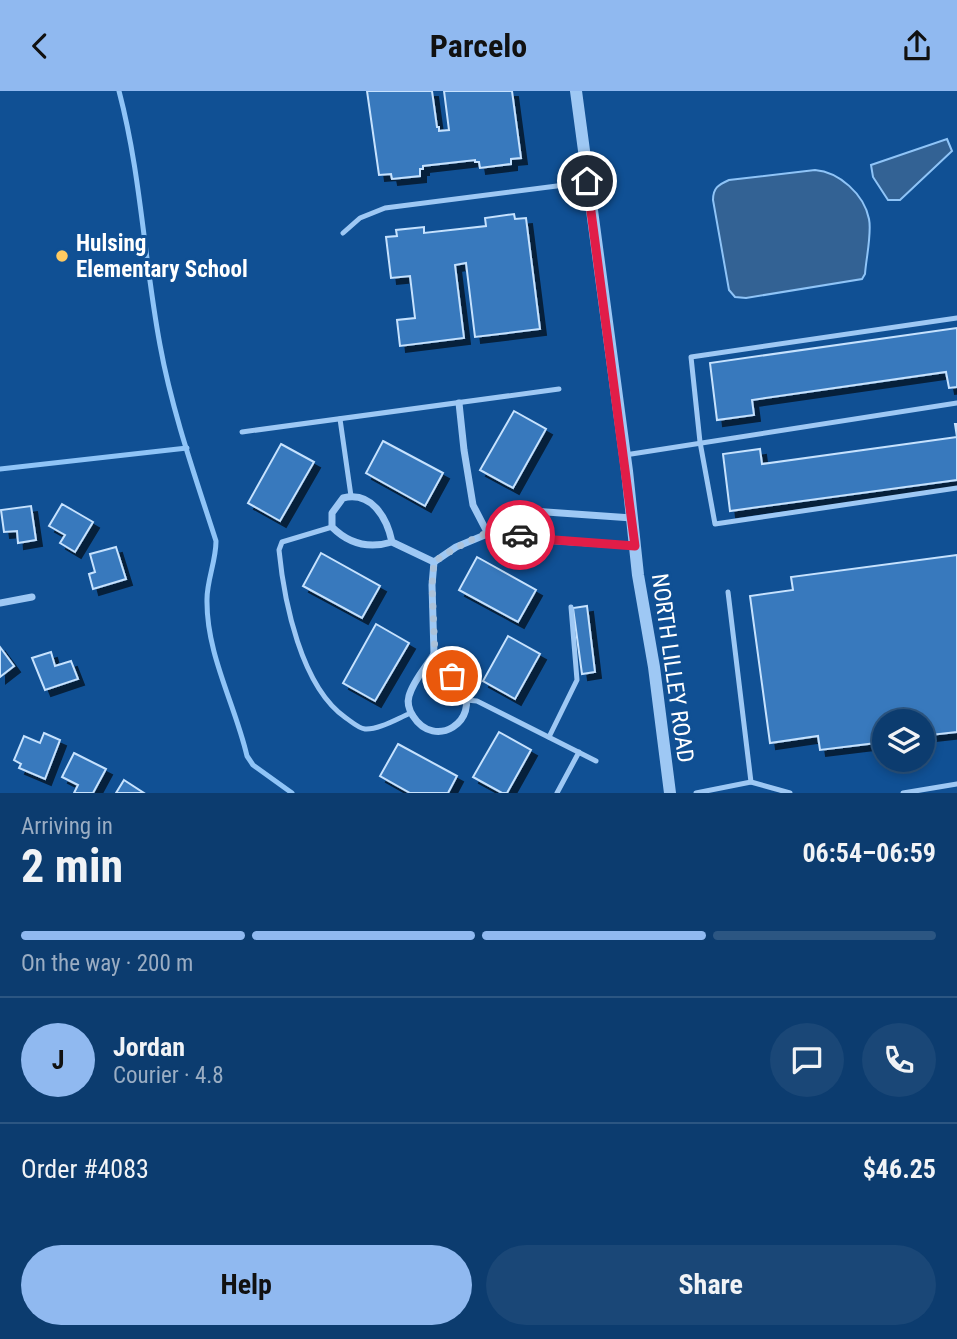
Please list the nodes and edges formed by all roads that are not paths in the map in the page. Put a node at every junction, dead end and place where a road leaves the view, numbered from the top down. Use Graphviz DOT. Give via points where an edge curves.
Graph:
graph roads {
  1 [pos="576,91"];
  2 [pos="587,181"];
  3 [pos="343,233"];
  4 [pos="957,318"];
  5 [pos="558,389"];
  6 [pos="459,403"];
  7 [pos="957,403"];
  8 [pos="340,419"];
  9 [pos="242,432"];
  10 [pos="700,442"];
  11 [pos="625,455"];
  12 [pos="957,488"];
  13 [pos="351,496"];
  14 [pos="632,518"];
  15 [pos="332,527"];
  16 [pos="504,527"];
  17 [pos="487,532"];
  18 [pos="392,542"];
  19 [pos="635,546"];
  20 [pos="434,562"];
  21 [pos="728,593"];
  22 [pos="32,597"];
  23 [pos="0,603"];
  24 [pos="570,607"];
  25 [pos="435,654"];
  26 [pos="466,700"];
  27 [pos="411,713"];
  28 [pos="549,737"];
  29 [pos="579,752"];
  30 [pos="596,761"];
  31 [pos="751,782"];
  32 [pos="957,784"];
  33 [pos="557,793"];
  34 [pos="670,793"];
  35 [pos="696,793"];
  36 [pos="790,793"];
  37 [pos="903,793"];
  1 -- 2 [label="street, NORTH LILLEY ROAD"];
  2 -- 3 [label="lane" via="385,208 360,218"];
  2 -- 11 [label="street, NORTH LILLEY ROAD"];
  4 -- 10 [label="lane" via="691,357"];
  5 -- 6 [label="lane"];
  6 -- 8 [label="lane"];
  6 -- 17 [label="street" via="473,505"];
  7 -- 10 [label="lane"];
  8 -- 9 [label="lane"];
  8 -- 13 [label="lane"];
  10 -- 11 [label="lane"];
  10 -- 12 [label="lane" via="715,524"];
  11 -- 14 [label="street, NORTH LILLEY ROAD"];
  13 -- 15 [label="street" via="343,498 332,513"];
  13 -- 18 [label="street" via="369,501 388,522"];
  14 -- 16 [label="street" via="532,511"];
  14 -- 19 [label="street, NORTH LILLEY ROAD"];
  15 -- 18 [label="street" via="356,544 378,547"];
  15 -- 27 [label="lane" via="282,543 279,550 303,662 340,713 361,728"];
  16 -- 17 [label="street"];
  16 -- 19 [label="street" via="528,538"];
  17 -- 20 [label="street"];
  18 -- 20 [label="street"];
  19 -- 34 [label="street, NORTH LILLEY ROAD"];
  20 -- 25 [label="street"];
  21 -- 31 [label="lane"];
  22 -- 23 [label="street"];
  24 -- 28 [label="lane" via="577,680"];
  25 -- 26 [label="street"];
  25 -- 27 [label="street" via="408,696"];
  26 -- 27 [label="street" via="459,722 446,731 427,729"];
  26 -- 28 [label="lane" via="477,701"];
  28 -- 29 [label="lane"];
  29 -- 30 [label="lane"];
  29 -- 33 [label="lane"];
  31 -- 35 [label="lane"];
  31 -- 36 [label="lane"];
  32 -- 37 [label="lane"];
}
